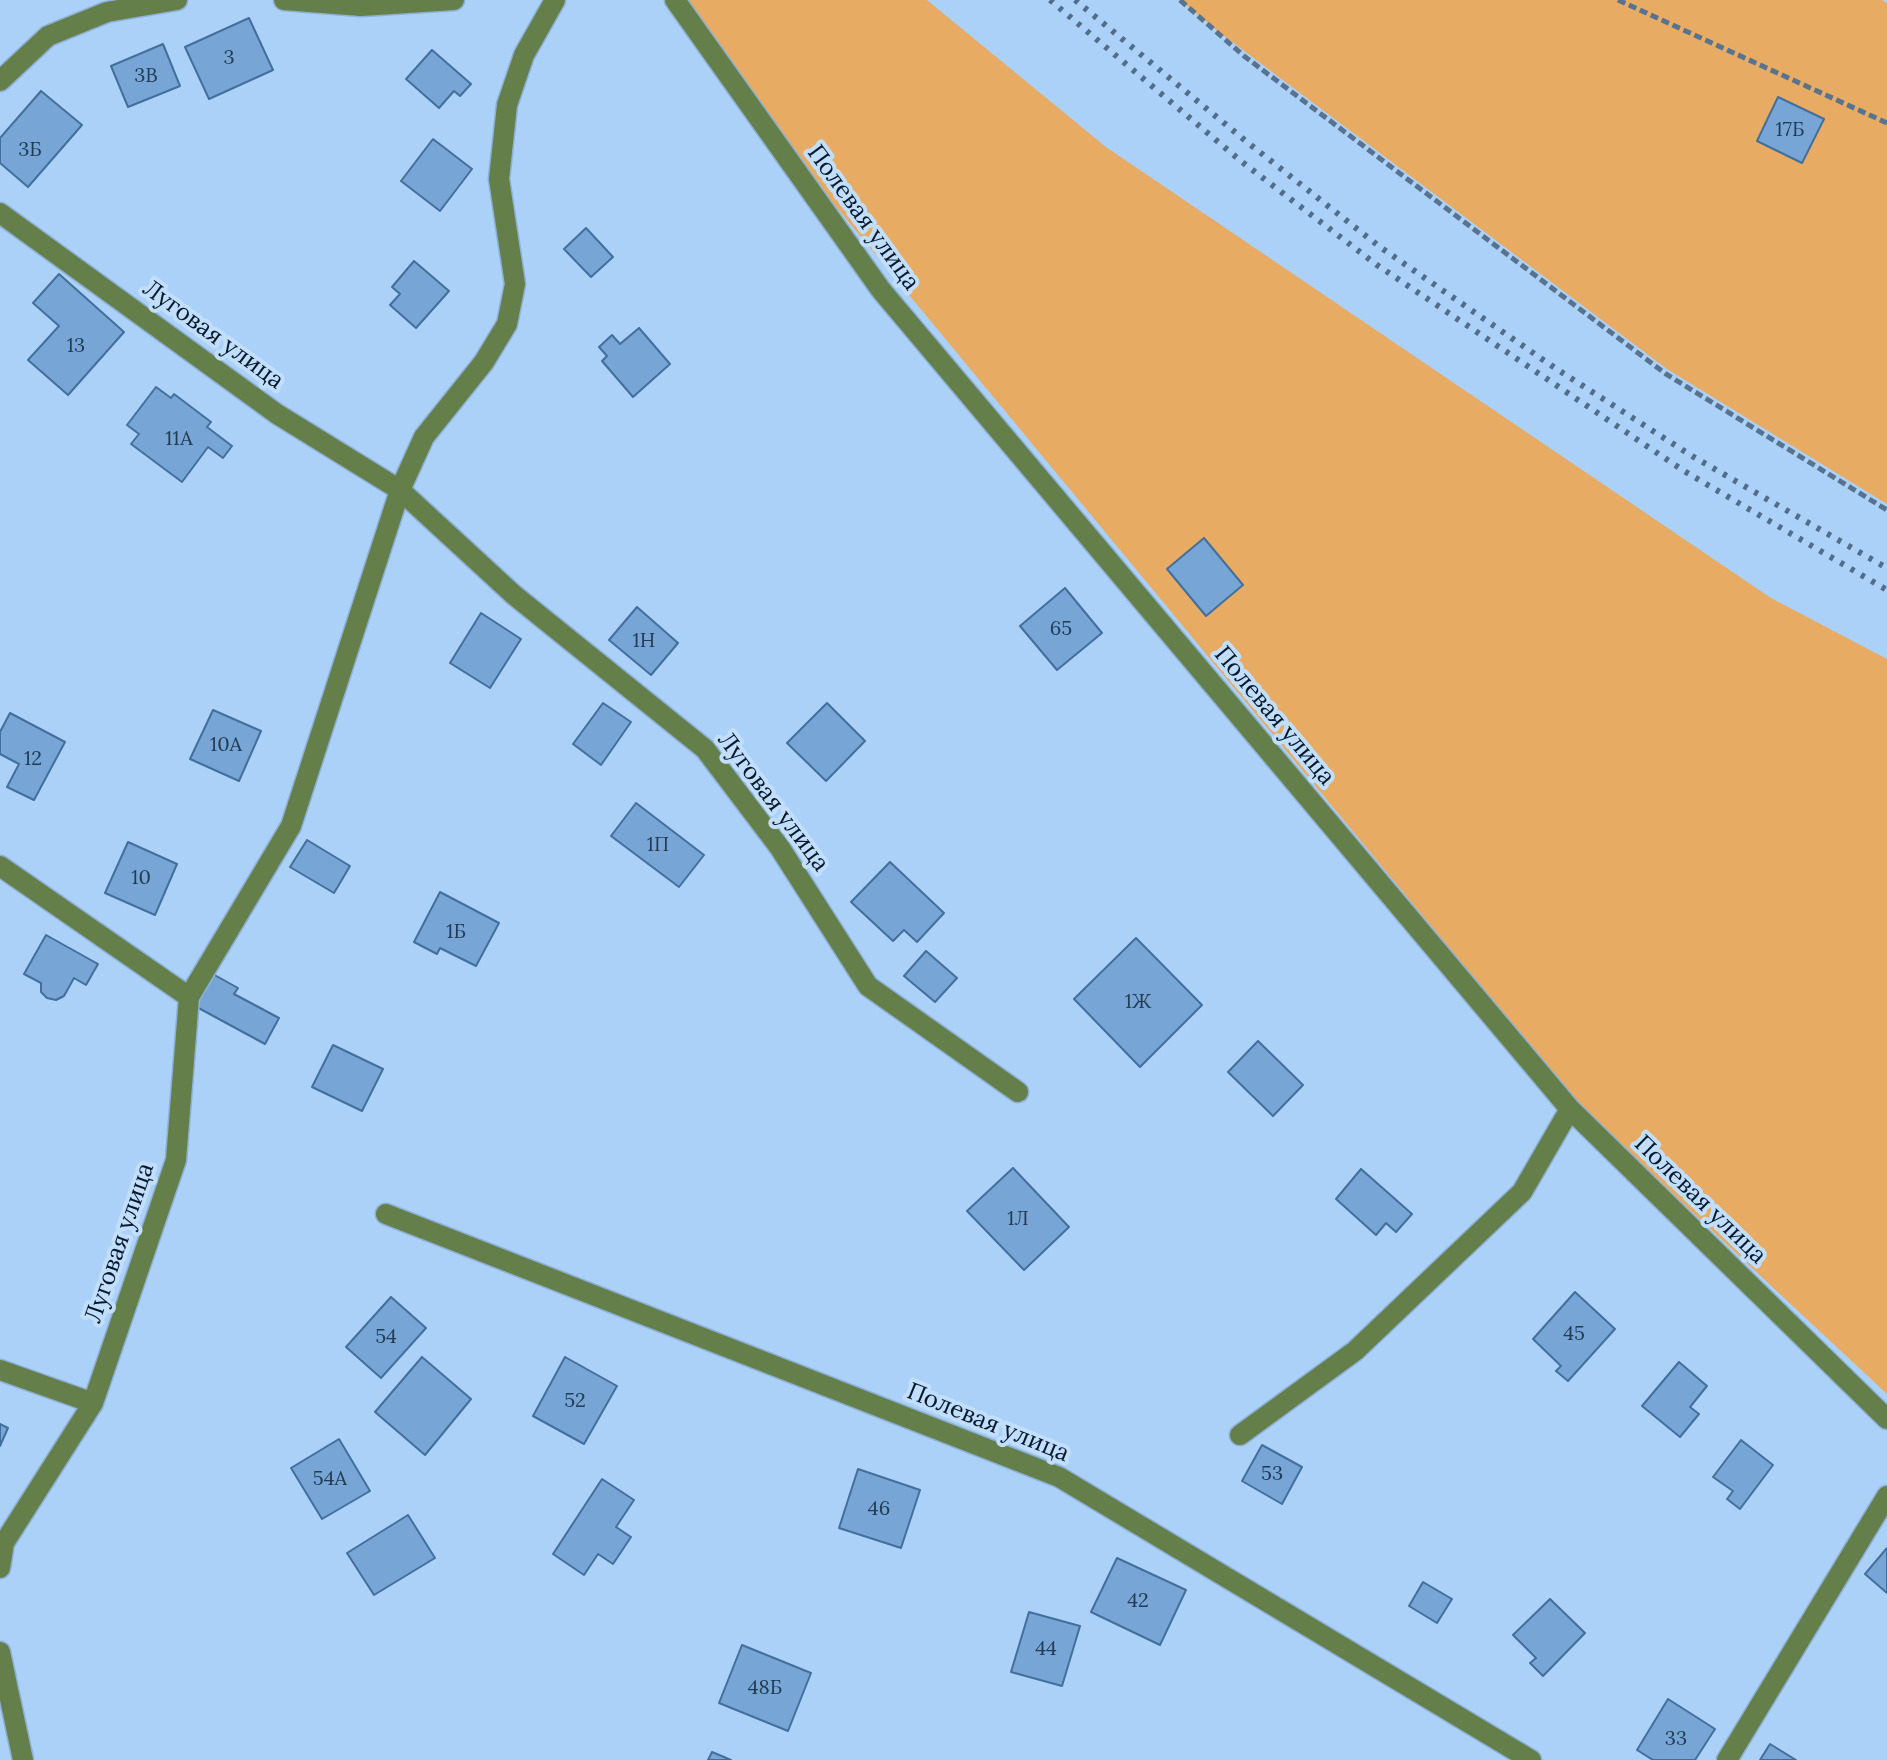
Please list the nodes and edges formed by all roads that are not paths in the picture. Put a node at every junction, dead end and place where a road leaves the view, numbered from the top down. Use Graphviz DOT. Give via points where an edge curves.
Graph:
graph roads {
  1 [pos="177,0"];
  2 [pos="284,0"];
  3 [pos="454,0"];
  4 [pos="555,0"];
  5 [pos="675,0"];
  6 [pos="0,81"];
  7 [pos="0,213"];
  8 [pos="400,490"];
  9 [pos="0,866"];
  10 [pos="189,997"];
  11 [pos="1018,1092"];
  12 [pos="1570,1109"];
  13 [pos="386,1214"];
  14 [pos="0,1370"];
  15 [pos="93,1403"];
  16 [pos="1887,1419"];
  17 [pos="1240,1435"];
  18 [pos="1887,1496"];
  19 [pos="0,1568"];
  20 [pos="0,1652"];
  21 [pos="23,1760"];
  22 [pos="1531,1760"];
  23 [pos="1727,1760"];
  1 -- 6 [label="street" via="107,12 48,36"];
  2 -- 3 [label="street" via="361,6"];
  4 -- 8 [label="street, Луговая улица" via="524,55 507,105 499,179 515,284 507,324 424,437"];
  5 -- 12 [label="street, Полевая улица" via="881,290"];
  7 -- 8 [label="street, Луговая улица" via="277,414"];
  8 -- 10 [label="street, Луговая улица" via="291,826"];
  8 -- 11 [label="street, Луговая улица" via="514,595 705,749 780,848 868,986"];
  9 -- 10 [label="street"];
  10 -- 15 [label="street, Луговая улица" via="176,1160"];
  12 -- 16 [label="street, Полевая улица"];
  12 -- 17 [label="street" via="1522,1192 1355,1351"];
  13 -- 22 [label="street, Полевая улица" via="1059,1477"];
  14 -- 15 [label="street"];
  15 -- 19 [label="street, Луговая улица" via="4,1543"];
  18 -- 23 [label="street"];
  20 -- 21 [label="street"];
}
